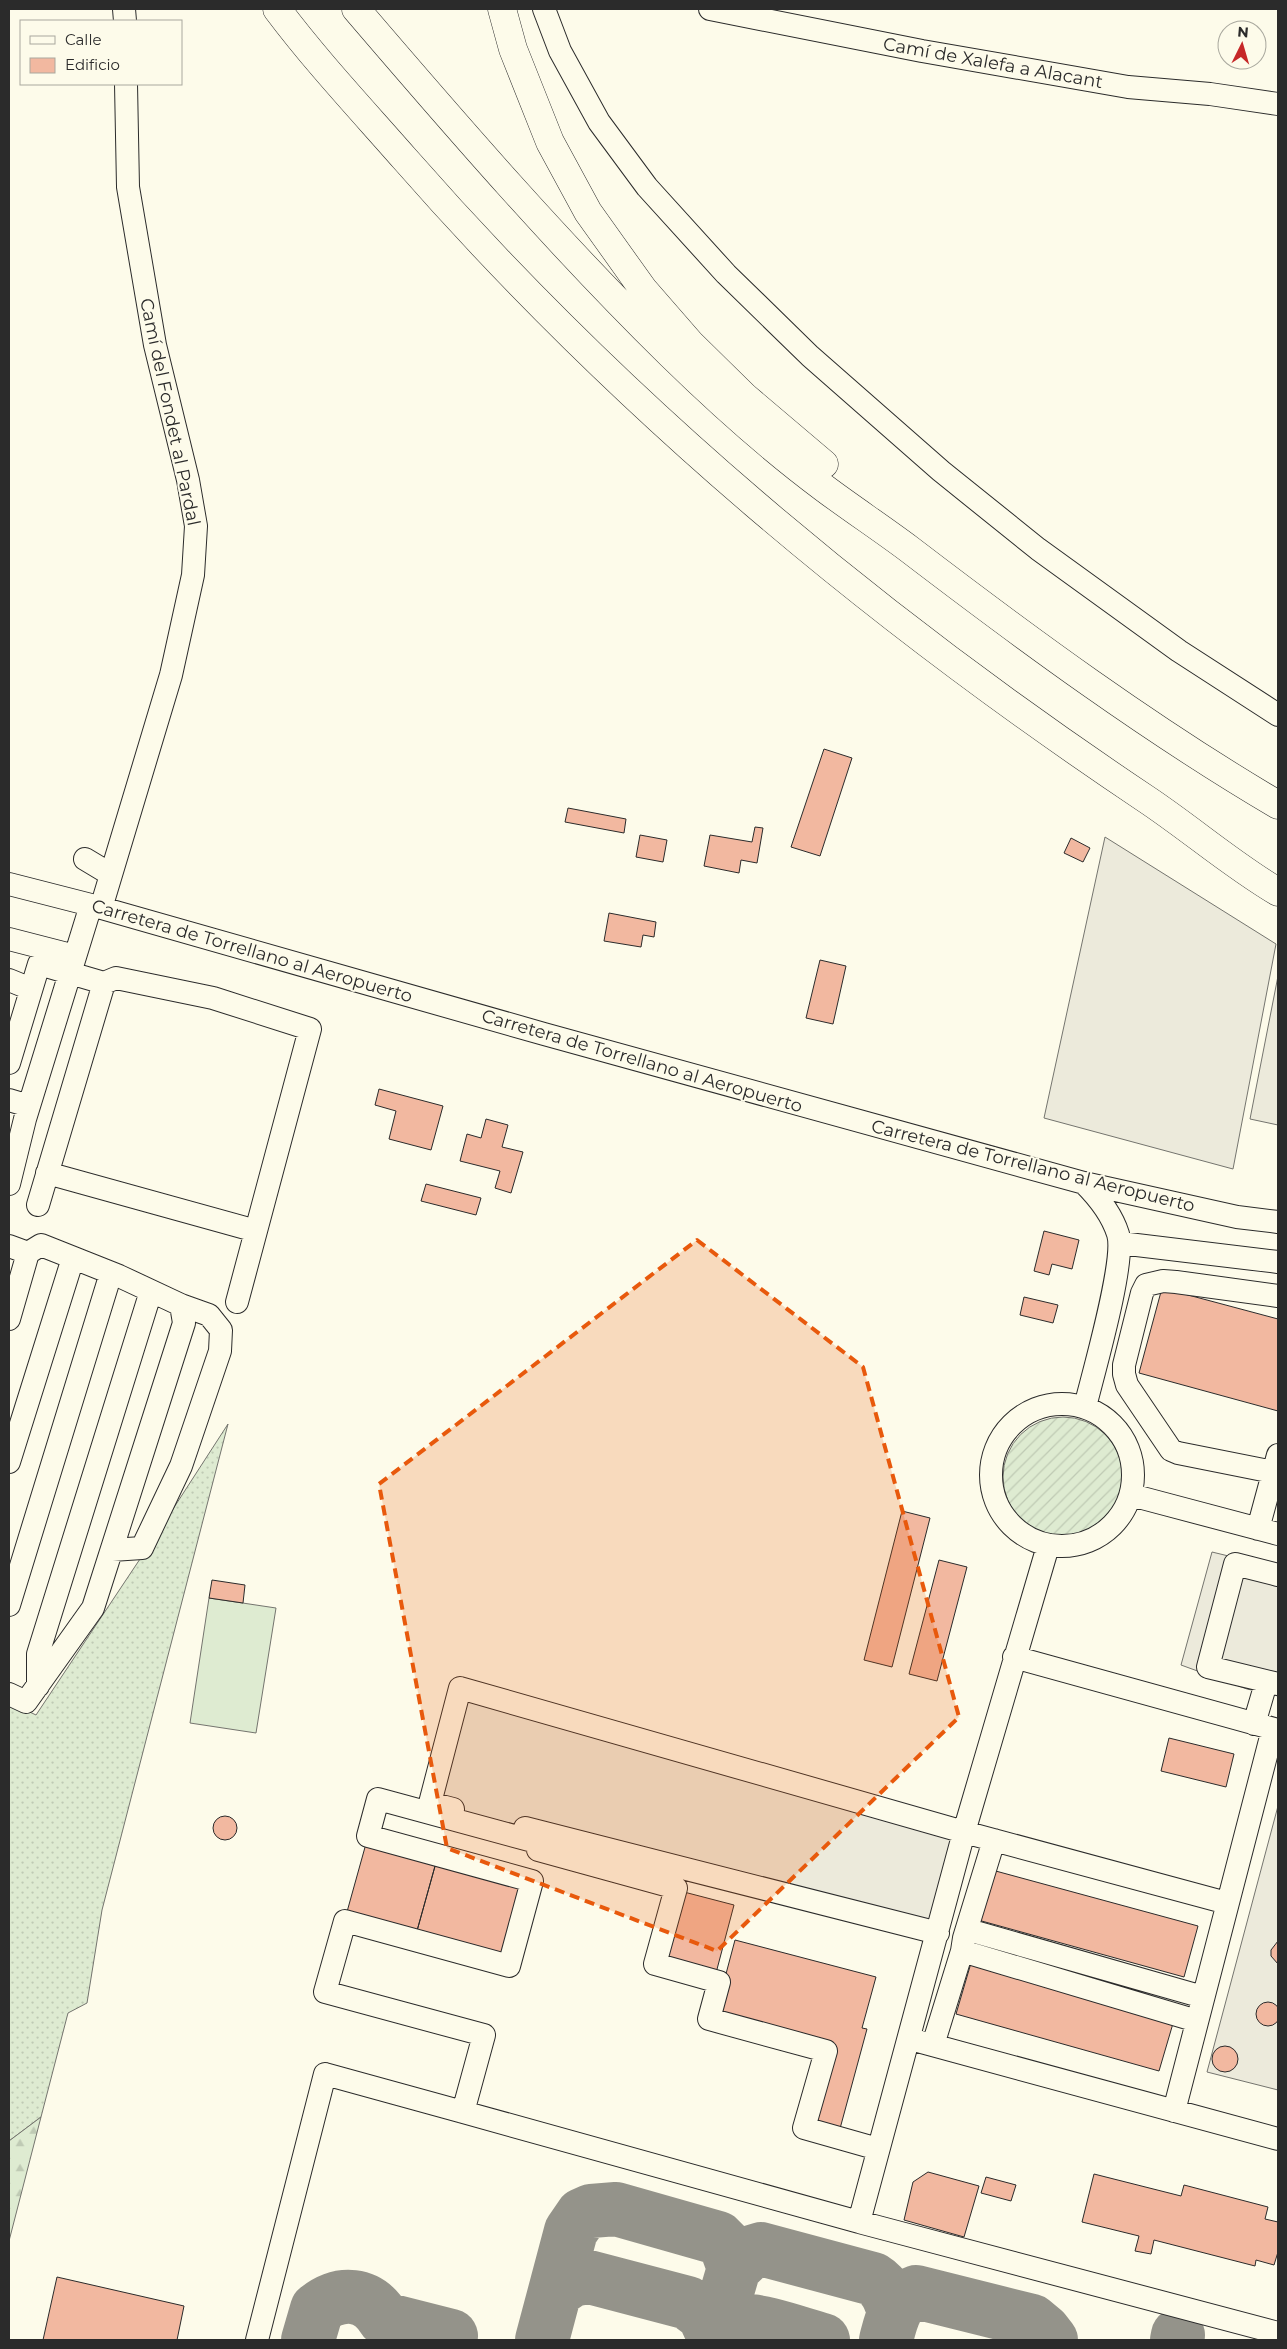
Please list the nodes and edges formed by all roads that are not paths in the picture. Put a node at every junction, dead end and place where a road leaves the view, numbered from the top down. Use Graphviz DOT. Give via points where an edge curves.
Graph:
graph roads {
  1 [pos="356,9"];
  2 [pos="502,9"];
  3 [pos="544,9"];
  4 [pos="710,9"];
  5 [pos="278,10"];
  6 [pos="126,85"];
  7 [pos="1278,104"];
  8 [pos="880,526"];
  9 [pos="1278,715"];
  10 [pos="1151,802"];
  11 [pos="1278,805"];
  12 [pos="85,859"];
  13 [pos="110,874"];
  14 [pos="1278,875"];
  15 [pos="9,884"];
  16 [pos="1278,892"];
  17 [pos="96,906"];
  18 [pos="9,939"];
  19 [pos="73,963"];
  20 [pos="9,980"];
  21 [pos="104,983"];
  22 [pos="32,989"];
  23 [pos="9,1064"];
  24 [pos="19,1103"];
  25 [pos="47,1173"];
  26 [pos="1084,1183"];
  27 [pos="9,1184"];
  28 [pos="38,1205"];
  29 [pos="1278,1222"];
  30 [pos="256,1231"];
  31 [pos="1120,1243"];
  32 [pos="18,1250"];
  33 [pos="73,1258"];
  34 [pos="1278,1262"];
  35 [pos="111,1273"];
  36 [pos="151,1291"];
  37 [pos="1278,1296"];
  38 [pos="237,1302"];
  39 [pos="180,1305"];
  40 [pos="9,1319"];
  41 [pos="1085,1407"];
  42 [pos="9,1462"];
  43 [pos="1276,1464"];
  44 [pos="1131,1495"];
  45 [pos="1273,1498"];
  46 [pos="1268,1532"];
  47 [pos="1048,1546"];
  48 [pos="112,1550"];
  49 [pos="1278,1575"];
  50 [pos="9,1605"];
  51 [pos="1014,1657"];
  52 [pos="1272,1683"];
  53 [pos="38,1686"];
  54 [pos="9,1694"];
  55 [pos="1268,1728"];
  56 [pos="964,1832"];
  57 [pos="994,1840"];
  58 [pos="1227,1903"];
  59 [pos="938,1933"];
  60 [pos="963,1944"];
  61 [pos="1203,1997"];
  62 [pos="1196,2021"];
  63 [pos="910,2039"];
  64 [pos="933,2045"];
  65 [pos="1174,2111"];
  66 [pos="463,2112"];
  67 [pos="1278,2139"];
  68 [pos="878,2149"];
  69 [pos="859,2222"];
  70 [pos="1278,2333"];
  71 [pos="257,2340"];
  1 -- 8 [label="highway" via="457,127 672,356 776,450"];
  2 -- 8 [label="highway" via="513,49 550,142 588,212 643,289 690,343 744,397 843,481"];
  3 -- 9 [label="street" via="560,51 599,122 647,187 726,274 810,356 941,471 1046,554 1178,651"];
  4 -- 7 [label="street, Camí de Xalefa a Alacant" via="1128,87"];
  5 -- 10 [label="highway" via="453,214 526,292 741,493 864,596 966,674 1058,741"];
  6 -- 13 [label="street, Camí del Fondet al Pardal" via="128,187 154,345 188,480 196,526 193,575 171,675"];
  8 -- 11 [label="highway" via="1040,649 1207,762"];
  10 -- 14 [label="highway"];
  10 -- 16 [label="highway"];
  12 -- 13 [label="street"];
  13 -- 17 [label="street, Camí del Fondet al Pardal"];
  15 -- 17 [label="street, Carretera de Torrellano al Aeropuerto"];
  17 -- 19 [label="street, Camí del Fondet al Pardal"];
  17 -- 26 [label="street, Carretera de Torrellano al Aeropuerto"];
  18 -- 19 [label="street"];
  19 -- 21 [label="street"];
  19 -- 22 [label="street" via="39,964"];
  19 -- 24 [label="street, Camí del Fondet al Pardal"];
  20 -- 22 [label="street"];
  21 -- 25 [label="street"];
  21 -- 30 [label="street" via="116,978 213,998 310,1029"];
  22 -- 23 [label="street"];
  24 -- 27 [label="street, Camí del Fondet al Pardal"];
  25 -- 28 [label="street"];
  25 -- 30 [label="street"];
  26 -- 29 [label="street, Carretera de Torrellano al Aeropuerto" via="1237,1217"];
  26 -- 31 [label="street" via="1102,1204 1115,1226"];
  30 -- 38 [label="street"];
  31 -- 34 [label="street"];
  31 -- 41 [label="street" via="1118,1267"];
  32 -- 33 [label="street" via="41,1245"];
  32 -- 40 [label="street"];
  33 -- 35 [label="street"];
  33 -- 42 [label="street"];
  35 -- 36 [label="street"];
  35 -- 50 [label="street"];
  36 -- 39 [label="street"];
  36 -- 53 [label="street" via="38,1654"];
  37 -- 43 [label="street" via="1176,1282 1146,1285 1124,1366 1127,1385 1171,1450"];
  39 -- 48 [label="street" via="184,1323"];
  39 -- 48 [label="street" via="209,1315 221,1330 220,1351 181,1466 142,1548"];
  41 -- 44 [label="street" via="1104,1417 1120,1433 1127,1446 1134,1474"];
  41 -- 47 [label="street" via="1062,1403 1039,1407 1018,1418 1002,1435 992,1456 990,1480 1004,1516 1026,1537"];
  43 -- 45 [label="street"];
  44 -- 46 [label="street"];
  44 -- 47 [label="street" via="1122,1514 1108,1530 1083,1543"];
  45 -- 46 [label="street"];
  47 -- 51 [label="street"];
  48 -- 53 [label="street" via="93,1608"];
  49 -- 52 [label="street" via="1235,1564 1208,1668"];
  51 -- 55 [label="street"];
  51 -- 56 [label="street"];
  52 -- 55 [label="street"];
  53 -- 54 [label="street" via="26,1702"];
  55 -- 58 [label="street"];
  56 -- 57 [label="street"];
  56 -- 59 [label="street"];
  56 -- 59 [label="street" via="460,1688 430,1804"];
  57 -- 58 [label="street"];
  57 -- 60 [label="street"];
  58 -- 61 [label="street"];
  59 -- 63 [label="street"];
  60 -- 61 [label="street" via="972,1931"];
  60 -- 62 [label="street"];
  60 -- 64 [label="street"];
  61 -- 62 [label="street"];
  62 -- 65 [label="street"];
  63 -- 64 [label="street"];
  63 -- 68 [label="street"];
  64 -- 65 [label="street"];
  65 -- 67 [label="street"];
  66 -- 68 [label="street" via="484,2035 325,1992 345,1921 509,1966 532,1881 368,1836 378,1799 540,1842 538,1850 676,1888 655,1964 719,1982 709,2019 826,2051 804,2128"];
  66 -- 69 [label="street"];
  66 -- 71 [label="street" via="325,2074"];
  68 -- 69 [label="street"];
  69 -- 70 [label="street"];
}
